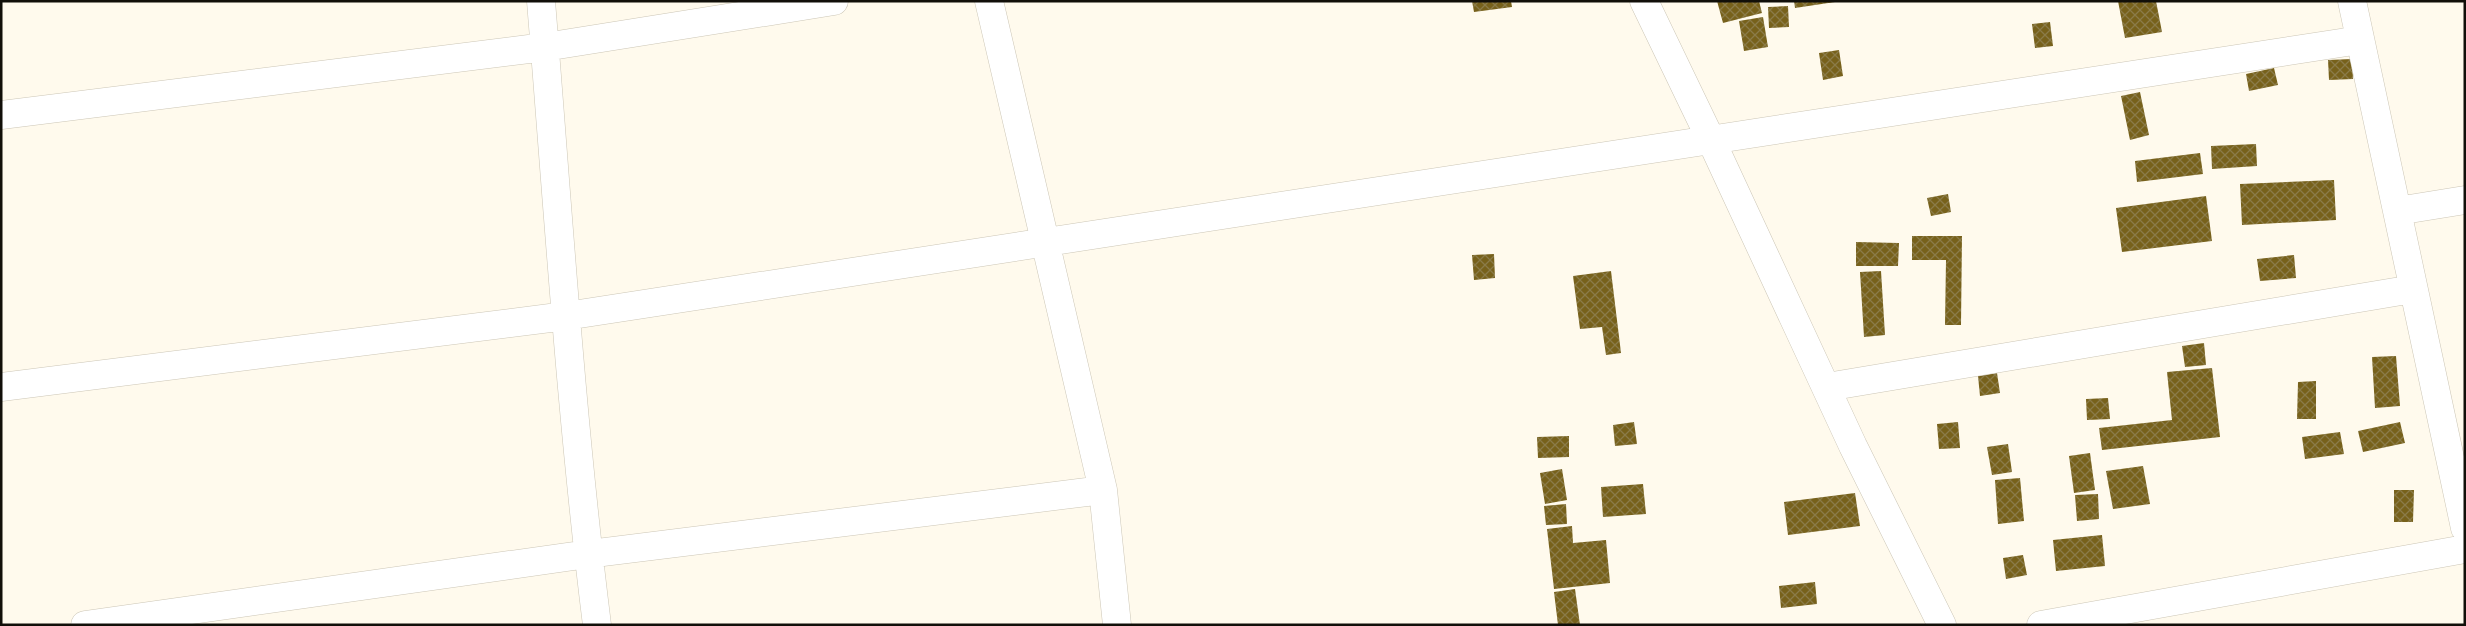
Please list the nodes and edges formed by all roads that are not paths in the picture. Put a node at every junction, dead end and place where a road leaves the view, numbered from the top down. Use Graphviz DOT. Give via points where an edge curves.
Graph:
graph roads {
  1 [pos="541,1"];
  2 [pos="834,1"];
  3 [pos="989,1"];
  4 [pos="1644,1"];
  5 [pos="2352,1"];
  6 [pos="2360,40"];
  7 [pos="545,47"];
  8 [pos="1,115"];
  9 [pos="1711,140"];
  10 [pos="2465,200"];
  11 [pos="2397,211"];
  12 [pos="1046,241"];
  13 [pos="2413,289"];
  14 [pos="566,316"];
  15 [pos="1,387"];
  16 [pos="1827,387"];
  17 [pos="1103,490"];
  18 [pos="2462,498"];
  19 [pos="2465,528"];
  20 [pos="2465,549"];
  21 [pos="588,554"];
  22 [pos="85,625"];
  23 [pos="597,625"];
  24 [pos="1117,625"];
  25 [pos="1942,625"];
  26 [pos="2041,625"];
  1 -- 7 [label="street"];
  2 -- 7 [label="street"];
  3 -- 12 [label="street"];
  4 -- 9 [label="street"];
  5 -- 6 [label="street"];
  6 -- 9 [label="street"];
  6 -- 11 [label="street"];
  7 -- 8 [label="street"];
  7 -- 14 [label="street"];
  9 -- 12 [label="street"];
  9 -- 16 [label="street"];
  10 -- 11 [label="street"];
  11 -- 13 [label="street"];
  12 -- 14 [label="street"];
  12 -- 17 [label="street"];
  13 -- 16 [label="street"];
  13 -- 18 [label="street"];
  14 -- 15 [label="street"];
  14 -- 21 [label="street"];
  16 -- 25 [label="street"];
  17 -- 21 [label="street"];
  17 -- 24 [label="street"];
  18 -- 19 [label="street"];
  20 -- 26 [label="street"];
  21 -- 22 [label="street"];
  21 -- 23 [label="street"];
}
